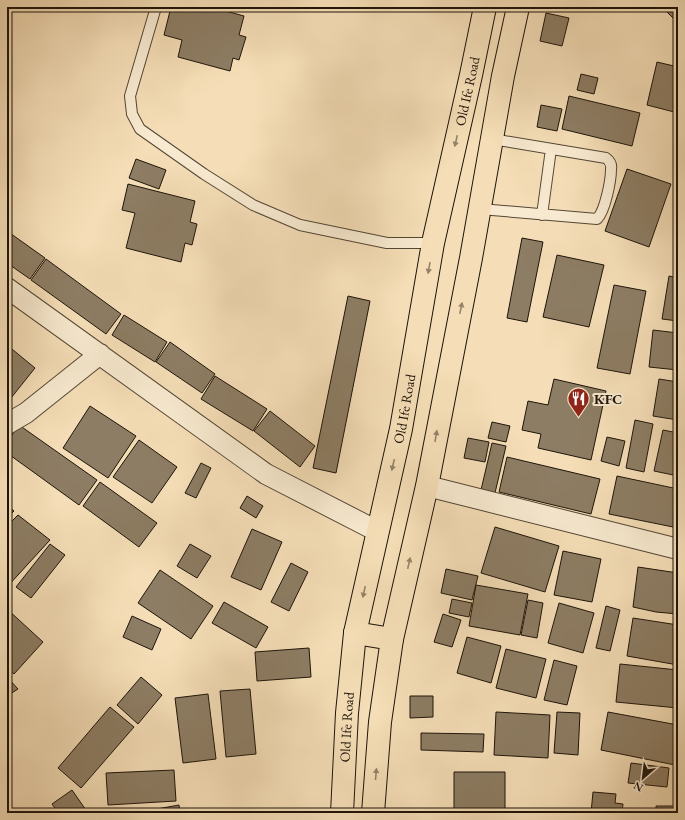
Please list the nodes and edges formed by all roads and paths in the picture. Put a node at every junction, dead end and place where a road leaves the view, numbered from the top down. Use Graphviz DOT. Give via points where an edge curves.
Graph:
graph roads {
  1 [pos="156,7"];
  2 [pos="485,7"];
  3 [pos="518,7"];
  4 [pos="492,139"];
  5 [pos="551,149"];
  6 [pos="480,209"];
  7 [pos="542,215"];
  8 [pos="433,244"];
  9 [pos="7,288"];
  10 [pos="100,354"];
  11 [pos="7,424"];
  12 [pos="426,486"];
  13 [pos="377,532"];
  14 [pos="678,549"];
  15 [pos="355,633"];
  16 [pos="392,638"];
  17 [pos="342,813"];
  18 [pos="373,813"];
  1 -- 8 [label="lane" via="130,96 132,114 140,129 253,205 300,225 387,243"];
  2 -- 8 [label="main road, Old Ife Road, one-way"];
  3 -- 4 [label="main road"];
  4 -- 5 [label="lane"];
  4 -- 6 [label="main road"];
  5 -- 7 [label="lane"];
  5 -- 7 [label="lane" via="606,158 611,164 611,170 603,212 597,219"];
  6 -- 7 [label="lane"];
  12 -- 6 [label="main road, one-way"];
  8 -- 13 [label="main road, Old Ife Road, one-way" via="401,429"];
  9 -- 10 [label="street"];
  10 -- 11 [label="street" via="26,413"];
  10 -- 13 [label="street" via="266,474"];
  12 -- 14 [label="street"];
  16 -- 12 [label="main road, one-way"];
  13 -- 15 [label="main road, Old Ife Road, one-way"];
  15 -- 16 [label="main road"];
  15 -- 17 [label="main road, Old Ife Road" via="347,713"];
  18 -- 16 [label="main road, one-way" via="380,722"];
}
